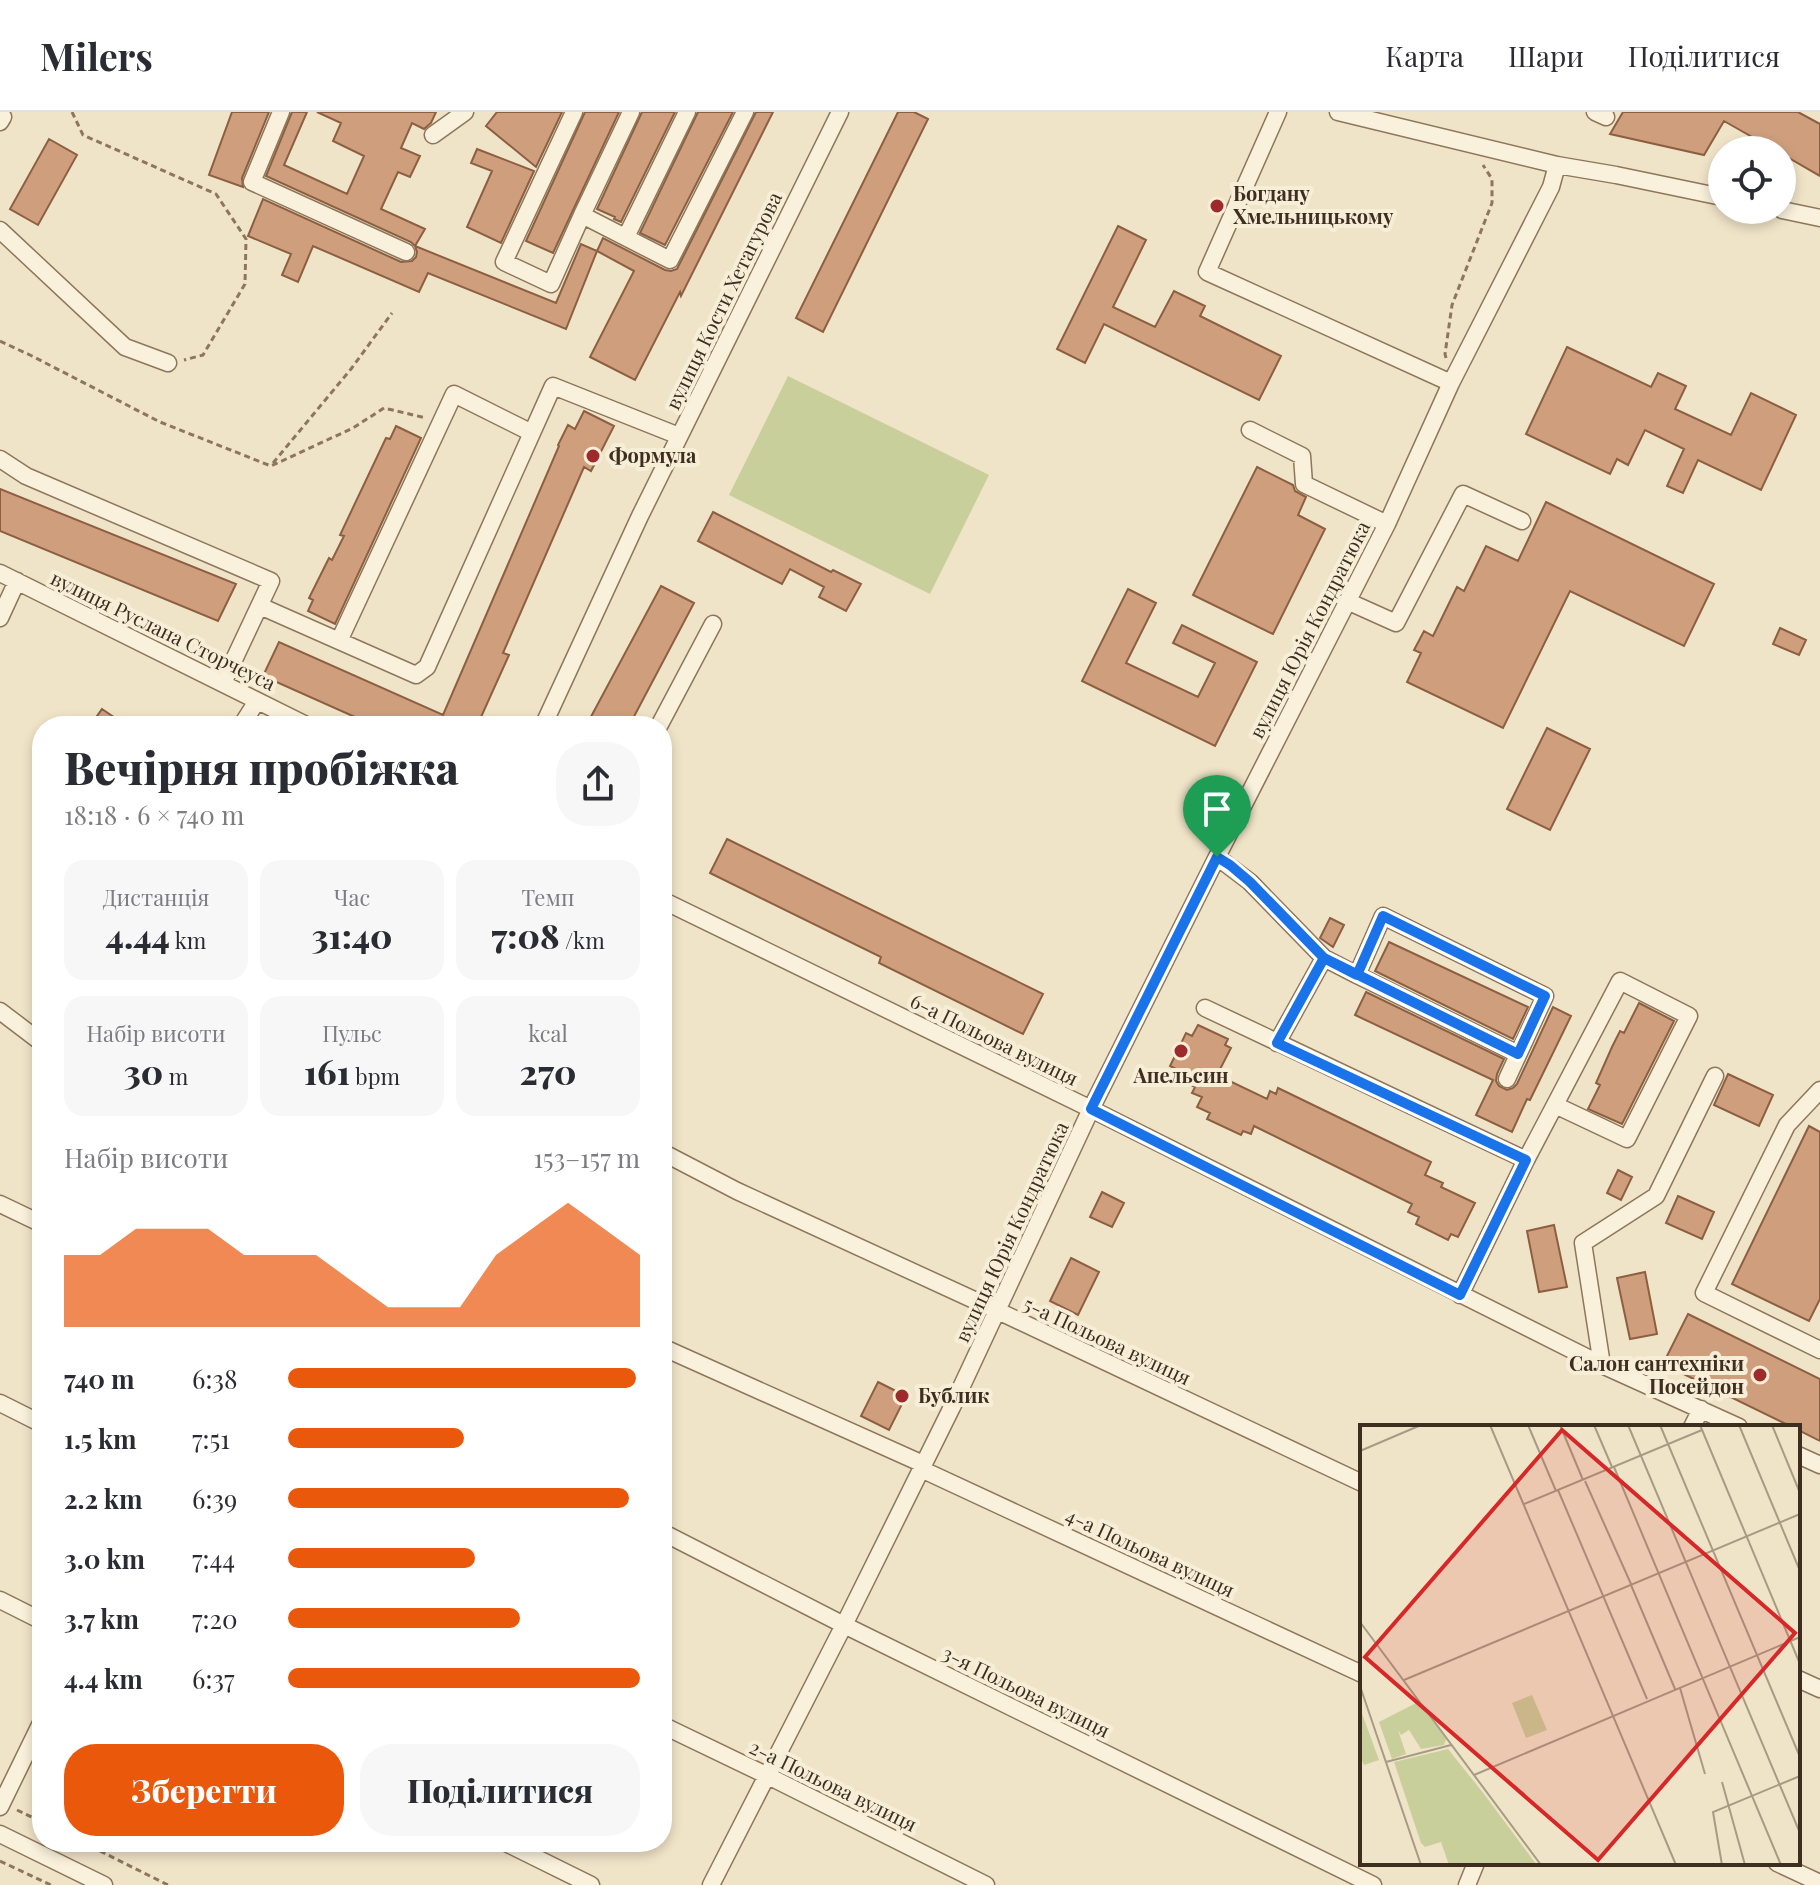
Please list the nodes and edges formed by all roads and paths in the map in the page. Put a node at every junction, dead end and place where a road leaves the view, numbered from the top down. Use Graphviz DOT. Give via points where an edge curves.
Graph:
graph roads {
  1 [pos="72,112"];
  2 [pos="281,112"];
  3 [pos="465,112"];
  4 [pos="574,112"];
  5 [pos="631,112"];
  6 [pos="687,112"];
  7 [pos="745,112"];
  8 [pos="840,112"];
  9 [pos="1278,112"];
  10 [pos="1338,112"];
  11 [pos="433,135"];
  12 [pos="1470,145"];
  13 [pos="1557,165"];
  14 [pos="1708,194"];
  15 [pos="1796,213"];
  16 [pos="582,215"];
  17 [pos="1820,218"];
  18 [pos="0,230"];
  19 [pos="626,237"];
  20 [pos="406,252"];
  21 [pos="392,313"];
  22 [pos="0,341"];
  23 [pos="168,363"];
  24 [pos="1451,383"];
  25 [pos="441,422"];
  26 [pos="1250,430"];
  27 [pos="532,433"];
  28 [pos="679,436"];
  29 [pos="0,459"];
  30 [pos="271,466"];
  31 [pos="1522,521"];
  32 [pos="1387,524"];
  33 [pos="0,573"];
  34 [pos="17,581"];
  35 [pos="1347,601"];
  36 [pos="260,606"];
  37 [pos="0,618"];
  38 [pos="713,624"];
  39 [pos="339,641"];
  40 [pos="223,683"];
  41 [pos="257,701"];
  42 [pos="247,716"];
  43 [pos="288,716"];
  44 [pos="548,716"];
  45 [pos="664,716"];
  46 [pos="1217,857"];
  47 [pos="672,905"];
  48 [pos="1324,958"];
  49 [pos="1357,975"];
  50 [pos="1205,1008"];
  51 [pos="0,1011"];
  52 [pos="32,1035"];
  53 [pos="1277,1043"];
  54 [pos="1518,1054"];
  55 [pos="1715,1076"];
  56 [pos="1507,1079"];
  57 [pos="1820,1090"];
  58 [pos="1555,1105"];
  59 [pos="1091,1109"];
  60 [pos="672,1157"];
  61 [pos="1526,1160"];
  62 [pos="0,1204"];
  63 [pos="32,1219"];
  64 [pos="1460,1295"];
  65 [pos="998,1311"];
  66 [pos="1820,1350"];
  67 [pos="672,1352"];
  68 [pos="1602,1365"];
  69 [pos="0,1403"];
  70 [pos="1701,1409"];
  71 [pos="32,1419"];
  72 [pos="1693,1425"];
  73 [pos="1735,1425"];
  74 [pos="1800,1456"];
  75 [pos="1820,1465"];
  76 [pos="922,1466"];
  77 [pos="1360,1482"];
  78 [pos="672,1537"];
  79 [pos="0,1600"];
  80 [pos="32,1616"];
  81 [pos="844,1625"];
  82 [pos="1360,1673"];
  83 [pos="1800,1680"];
  84 [pos="1820,1689"];
  85 [pos="672,1730"];
  86 [pos="32,1741"];
  87 [pos="766,1775"];
  88 [pos="1,1805"];
  89 [pos="32,1818"];
  90 [pos="0,1834"];
  91 [pos="32,1850"];
  92 [pos="37,1852"];
  93 [pos="102,1852"];
  94 [pos="524,1852"];
  95 [pos="0,1861"];
  96 [pos="1475,1865"];
  97 [pos="1781,1865"];
  98 [pos="1820,1883"];
  99 [pos="51,1885"];
  100 [pos="104,1885"];
  101 [pos="168,1885"];
  102 [pos="591,1885"];
  103 [pos="711,1885"];
  104 [pos="986,1885"];
  105 [pos="1373,1885"];
  106 [pos="1467,1885"];
  1 -- 23 [label="path" via="83,135 216,194 246,239 245,284 203,355"];
  2 -- 20 [label="street" via="252,182"];
  3 -- 11 [label="street"];
  4 -- 16 [label="street" via="504,262 551,284"];
  5 -- 16 [label="street"];
  6 -- 19 [label="street"];
  7 -- 19 [label="street" via="670,260"];
  8 -- 28 [label="street, вулиця Кости Хетагурова"];
  9 -- 24 [label="street" via="1207,272"];
  10 -- 12 [label="street"];
  12 -- 13 [label="street"];
  12 -- 24 [label="path" via="1492,179 1492,203 1452,305 1445,354"];
  13 -- 14 [label="street"];
  13 -- 24 [label="street, вулиця Юрія Кондратюка" via="1551,187"];
  15 -- 17 [label="street"];
  16 -- 19 [label="street"];
  18 -- 23 [label="street" via="125,347"];
  21 -- 30 [label="path"];
  22 -- 30 [label="path" via="160,422"];
  24 -- 32 [label="street, вулиця Юрія Кондратюка"];
  25 -- 27 [label="street" via="454,394"];
  25 -- 30 [label="path" via="384,408"];
  25 -- 39 [label="street"];
  26 -- 32 [label="street" via="1302,456 1304,484"];
  27 -- 28 [label="street" via="553,386"];
  27 -- 39 [label="street" via="427,667 416,675"];
  28 -- 44 [label="street, вулиця Кости Хетагурова"];
  29 -- 36 [label="street" via="26,476 271,581"];
  31 -- 35 [label="street" via="1463,494 1396,623"];
  32 -- 35 [label="street, вулиця Юрія Кондратюка"];
  33 -- 34 [label="street, вулиця Руслана Сторчеуса"];
  34 -- 37 [label="street"];
  34 -- 40 [label="street, вулиця Руслана Сторчеуса"];
  35 -- 46 [label="street, вулиця Юрія Кондратюка"];
  36 -- 39 [label="street"];
  36 -- 40 [label="street"];
  38 -- 45 [label="street"];
  40 -- 41 [label="street, вулиця Руслана Сторчеуса"];
  41 -- 42 [label="street"];
  41 -- 43 [label="street, вулиця Руслана Сторчеуса"];
  46 -- 48 [label="street" via="1250,882"];
  46 -- 59 [label="street, вулиця Юрія Кондратюка"];
  47 -- 59 [label="street, 6-а Польова вулиця"];
  48 -- 49 [label="street"];
  48 -- 53 [label="street"];
  49 -- 54 [label="street"];
  49 -- 54 [label="street" via="1383,916 1545,996"];
  50 -- 53 [label="street"];
  51 -- 52 [label="street"];
  53 -- 61 [label="street"];
  54 -- 56 [label="street"];
  55 -- 68 [label="street" via="1656,1196 1583,1243"];
  57 -- 66 [label="street" via="1787,1125 1704,1293"];
  58 -- 58 [label="street" via="1620,981 1689,1016 1627,1139"];
  58 -- 61 [label="street"];
  59 -- 64 [label="street, 6-а Польова вулиця"];
  59 -- 65 [label="street, вулиця Юрія Кондратюка"];
  60 -- 65 [label="street, 5-а Польова вулиця"];
  61 -- 64 [label="street"];
  62 -- 63 [label="street"];
  64 -- 68 [label="street, 6-а Польова вулиця"];
  65 -- 76 [label="street, вулиця Юрія Кондратюка"];
  65 -- 77 [label="street, 5-а Польова вулиця"];
  67 -- 76 [label="street, 4-а Польова вулиця"];
  68 -- 70 [label="street, 6-а Польова вулиця"];
  69 -- 71 [label="street"];
  70 -- 72 [label="street"];
  70 -- 73 [label="street, 6-а Польова вулиця"];
  74 -- 75 [label="street"];
  76 -- 81 [label="street, вулиця Юрія Кондратюка"];
  76 -- 82 [label="street, 4-а Польова вулиця"];
  78 -- 81 [label="street, 3-я Польова вулиця"];
  79 -- 80 [label="street"];
  81 -- 87 [label="street, вулиця Юрія Кондратюка"];
  81 -- 105 [label="street, 3-я Польова вулиця"];
  83 -- 84 [label="street"];
  85 -- 87 [label="street, 2-а Польова вулиця"];
  86 -- 88 [label="street"];
  87 -- 103 [label="street, вулиця Юрія Кондратюка"];
  87 -- 104 [label="street, 2-а Польова вулиця"];
  88 -- 89 [label="path"];
  90 -- 91 [label="street"];
  92 -- 100 [label="street"];
  93 -- 101 [label="path"];
  94 -- 102 [label="street"];
  95 -- 99 [label="path"];
  96 -- 106 [label="street"];
  97 -- 98 [label="street"];
}
